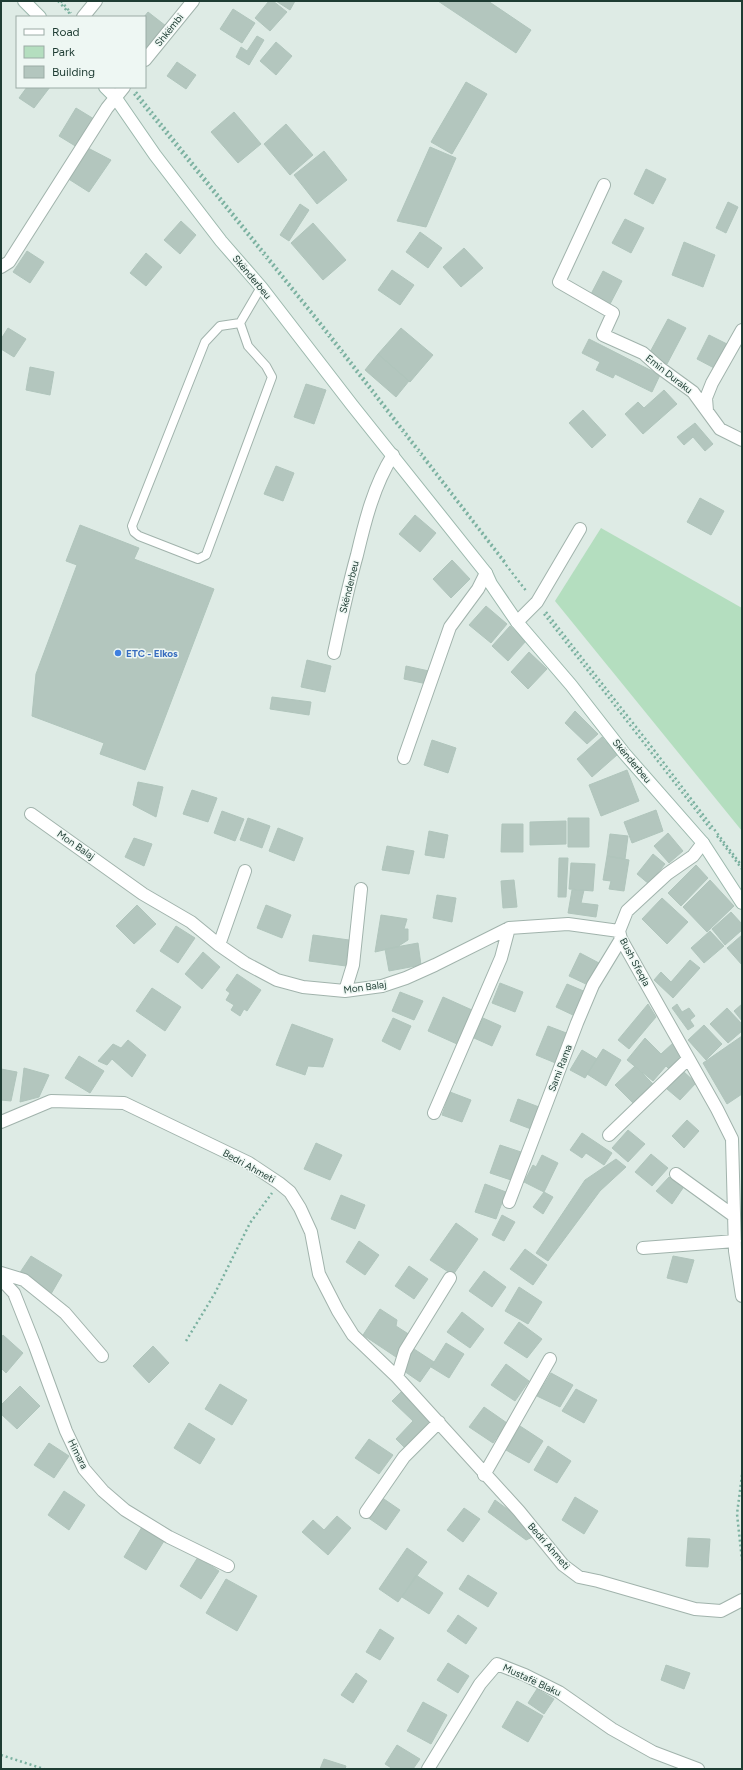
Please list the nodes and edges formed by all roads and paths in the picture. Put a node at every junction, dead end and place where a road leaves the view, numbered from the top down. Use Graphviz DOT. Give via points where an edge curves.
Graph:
graph roads {
  1 [pos="26,1"];
  2 [pos="59,1"];
  3 [pos="96,1"];
  4 [pos="193,1"];
  5 [pos="39,16"];
  6 [pos="73,16"];
  7 [pos="84,16"];
  8 [pos="146,59"];
  9 [pos="106,88"];
  10 [pos="133,88"];
  11 [pos="129,90"];
  12 [pos="115,97"];
  13 [pos="604,186"];
  14 [pos="1,267"];
  15 [pos="261,287"];
  16 [pos="240,323"];
  17 [pos="742,330"];
  18 [pos="707,411"];
  19 [pos="742,440"];
  20 [pos="393,454"];
  21 [pos="580,529"];
  22 [pos="486,573"];
  23 [pos="537,603"];
  24 [pos="517,622"];
  25 [pos="334,653"];
  26 [pos="404,758"];
  27 [pos="31,814"];
  28 [pos="703,842"];
  29 [pos="742,866"];
  30 [pos="742,869"];
  31 [pos="245,871"];
  32 [pos="361,890"];
  33 [pos="742,902"];
  34 [pos="509,928"];
  35 [pos="620,935"];
  36 [pos="219,945"];
  37 [pos="345,991"];
  38 [pos="688,1059"];
  39 [pos="434,1113"];
  40 [pos="1,1122"];
  41 [pos="609,1135"];
  42 [pos="676,1174"];
  43 [pos="279,1183"];
  44 [pos="509,1202"];
  45 [pos="734,1216"];
  46 [pos="735,1241"];
  47 [pos="643,1248"];
  48 [pos="1,1273"];
  49 [pos="450,1278"];
  50 [pos="1,1279"];
  51 [pos="742,1296"];
  52 [pos="186,1341"];
  53 [pos="102,1356"];
  54 [pos="550,1359"];
  55 [pos="397,1377"];
  56 [pos="439,1422"];
  57 [pos="484,1474"];
  58 [pos="742,1475"];
  59 [pos="366,1512"];
  60 [pos="742,1560"];
  61 [pos="228,1566"];
  62 [pos="742,1600"];
  63 [pos="1,1755"];
  64 [pos="44,1769"];
  65 [pos="428,1769"];
  66 [pos="698,1769"];
  1 -- 5 [label="street"];
  2 -- 6 [label="path"];
  3 -- 7 [label="street"];
  4 -- 8 [label="street, Shkëmbi"];
  9 -- 12 [label="street, Skënderbeu"];
  10 -- 23 [label="path" via="327,331"];
  11 -- 12 [label="street"];
  11 -- 23 [label="path" via="308,310"];
  12 -- 14 [label="street" via="9,262"];
  12 -- 15 [label="street, Skënderbeu" via="155,155 221,241"];
  13 -- 18 [label="street, Emin Duraku" via="559,282 614,313 603,335 643,353 693,392"];
  15 -- 16 [label="lane"];
  15 -- 20 [label="street, Skënderbeu" via="352,406"];
  16 -- 16 [label="lane" via="220,326 205,342 132,526 139,536 198,559 206,555 272,377 248,346"];
  17 -- 18 [label="street, Emin Duraku" via="712,383 706,398"];
  18 -- 19 [label="street, Emin Duraku" via="720,429"];
  20 -- 22 [label="street, Skënderbeu"];
  20 -- 25 [label="street, Skënderbeu" via="384,469 364,528"];
  21 -- 23 [label="street"];
  22 -- 24 [label="street, Skënderbeu"];
  22 -- 26 [label="street" via="478,589 450,627"];
  23 -- 24 [label="street"];
  23 -- 29 [label="path"];
  23 -- 30 [label="path"];
  24 -- 28 [label="street, Skënderbeu" via="624,753"];
  27 -- 36 [label="street, Mon Balaj" via="143,894 191,922"];
  28 -- 33 [label="street, Skënderbeu"];
  28 -- 35 [label="street, Bush Sfeqla" via="692,856 667,874 627,911"];
  31 -- 36 [label="street"];
  32 -- 37 [label="street" via="353,965"];
  34 -- 35 [label="street, Mon Balaj" via="568,924"];
  34 -- 37 [label="street, Mon Balaj" via="406,978 382,986"];
  34 -- 39 [label="street" via="501,958"];
  35 -- 38 [label="street, Bush Sfeqla"];
  35 -- 44 [label="street, Sami Rama" via="593,985 577,1023"];
  36 -- 37 [label="street, Mon Balaj" via="277,980 303,987"];
  38 -- 41 [label="street"];
  38 -- 45 [label="street, Bush Sfeqla" via="732,1139"];
  40 -- 43 [label="street, Bedri Ahmeti" via="51,1101 124,1103 250,1164"];
  42 -- 45 [label="street"];
  43 -- 52 [label="path" via="250,1223 215,1292"];
  43 -- 55 [label="street, Bedri Ahmeti" via="290,1192 312,1232 318,1274 338,1311 353,1335"];
  45 -- 46 [label="street, Bush Sfeqla"];
  46 -- 47 [label="street"];
  46 -- 51 [label="street, Bush Sfeqla"];
  48 -- 53 [label="street" via="24,1280 65,1313"];
  49 -- 55 [label="street" via="405,1351"];
  50 -- 61 [label="street, Himara" via="14,1293 66,1431 84,1469 103,1491 125,1510 169,1537"];
  54 -- 57 [label="street"];
  55 -- 56 [label="street, Bedri Ahmeti"];
  56 -- 57 [label="street, Bedri Ahmeti"];
  56 -- 59 [label="street" via="404,1457"];
  57 -- 62 [label="street, Bedri Ahmeti" via="519,1511 563,1565 578,1577 695,1608 721,1610"];
  58 -- 60 [label="path" via="737,1514"];
  63 -- 64 [label="path"];
  65 -- 66 [label="street, Mustafë Blaku" via="480,1684 497,1664 559,1692 612,1729 652,1752"];
}
